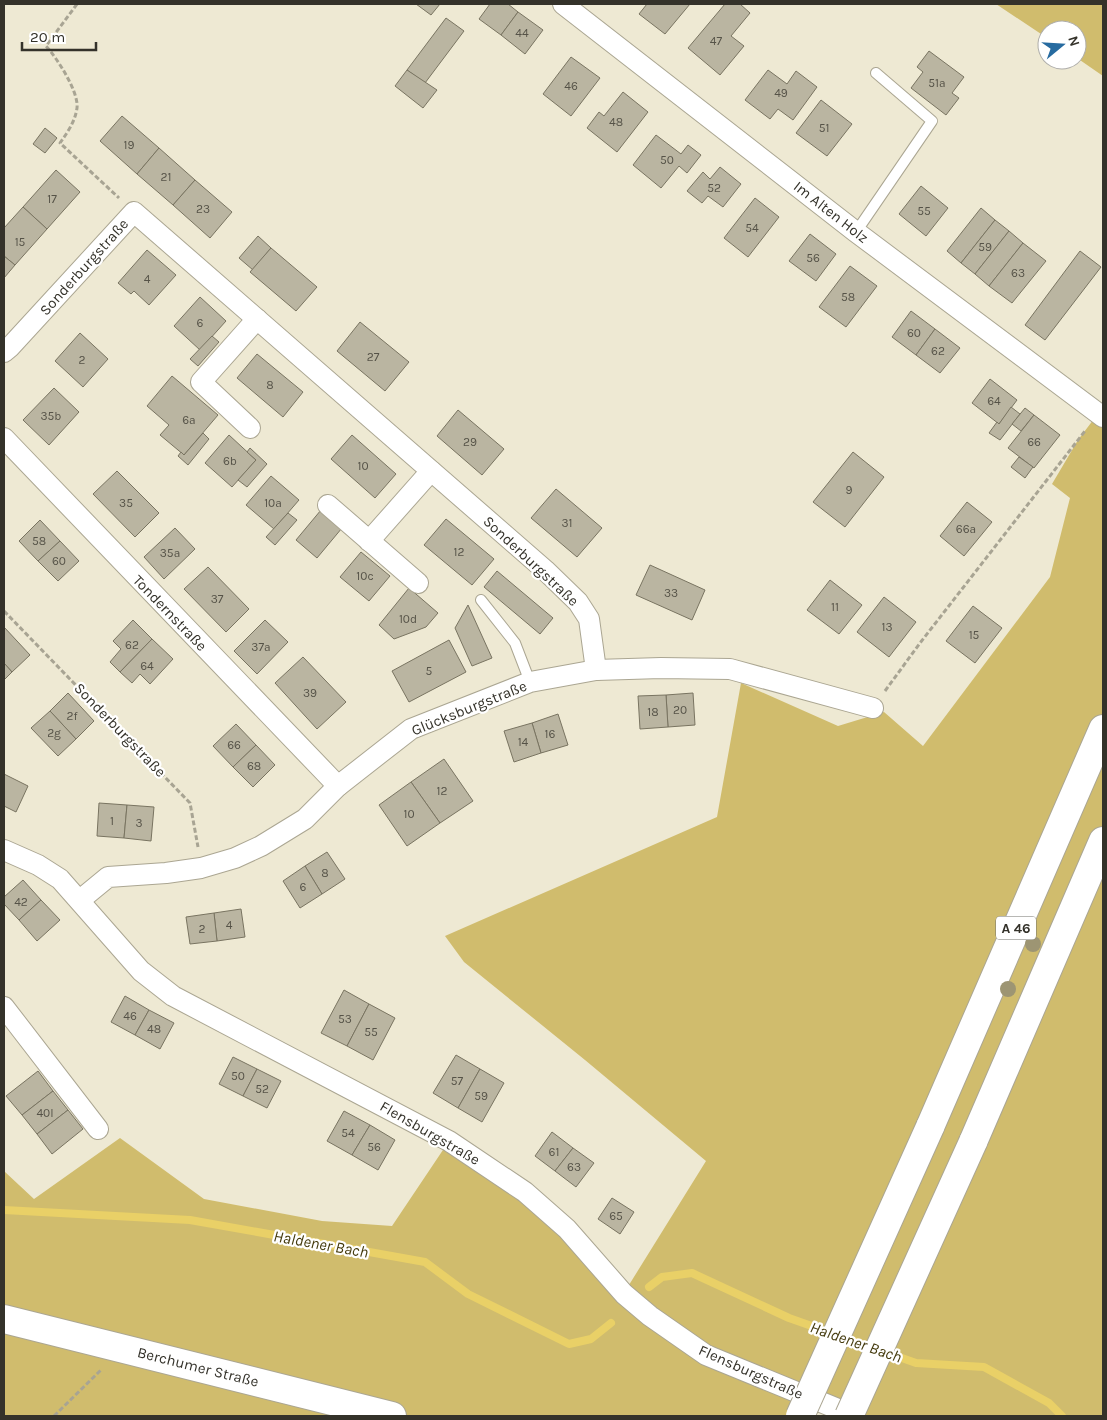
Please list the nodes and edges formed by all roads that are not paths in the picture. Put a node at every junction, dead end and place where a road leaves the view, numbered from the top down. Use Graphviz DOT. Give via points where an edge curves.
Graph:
graph roads {
  1 [pos="563,4"];
  2 [pos="876,73"];
  3 [pos="856,232"];
  4 [pos="257,319"];
  5 [pos="4,352"];
  6 [pos="1101,415"];
  7 [pos="250,428"];
  8 [pos="4,438"];
  9 [pos="431,471"];
  10 [pos="328,504"];
  11 [pos="368,541"];
  12 [pos="418,583"];
  13 [pos="481,600"];
  14 [pos="596,670"];
  15 [pos="530,682"];
  16 [pos="873,708"];
  17 [pos="1103,729"];
  18 [pos="338,786"];
  19 [pos="1103,841"];
  20 [pos="4,850"];
  21 [pos="80,900"];
  22 [pos="4,1008"];
  23 [pos="98,1129"];
  24 [pos="4,1319"];
  25 [pos="392,1416"];
  26 [pos="800,1416"];
  27 [pos="849,1416"];
  28 [pos="855,1416"];
  1 -- 3 [label="street, Im Alten Holz"];
  2 -- 3 [label="lane" via="932,121"];
  3 -- 6 [label="street, Im Alten Holz"];
  4 -- 5 [label="street, Sonderburgstraße" via="134,212"];
  4 -- 7 [label="street" via="201,382"];
  4 -- 9 [label="street, Sonderburgstraße"];
  8 -- 18 [label="street, Tondernstraße"];
  9 -- 11 [label="street"];
  9 -- 14 [label="street, Sonderburgstraße" via="578,602 589,618"];
  10 -- 11 [label="street"];
  11 -- 12 [label="street"];
  13 -- 15 [label="lane" via="515,643"];
  14 -- 15 [label="street, Glücksburgstraße"];
  14 -- 16 [label="street, Glücksburgstraße" via="730,669"];
  15 -- 18 [label="street, Glücksburgstraße" via="411,729"];
  17 -- 26 [label="main road, A 46, bridge"];
  18 -- 21 [label="street, Glücksburgstraße" via="305,819 234,858 201,868 108,877"];
  19 -- 27 [label="main road, bridge" via="974,1142"];
  20 -- 21 [label="street, Flensburgstraße" via="60,878"];
  21 -- 28 [label="street, Flensburgstraße" via="141,971 174,996 449,1141 525,1192 567,1229 624,1294 677,1336 706,1354"];
  22 -- 23 [label="street"];
  24 -- 25 [label="main road, Berchumer Straße"];
}
